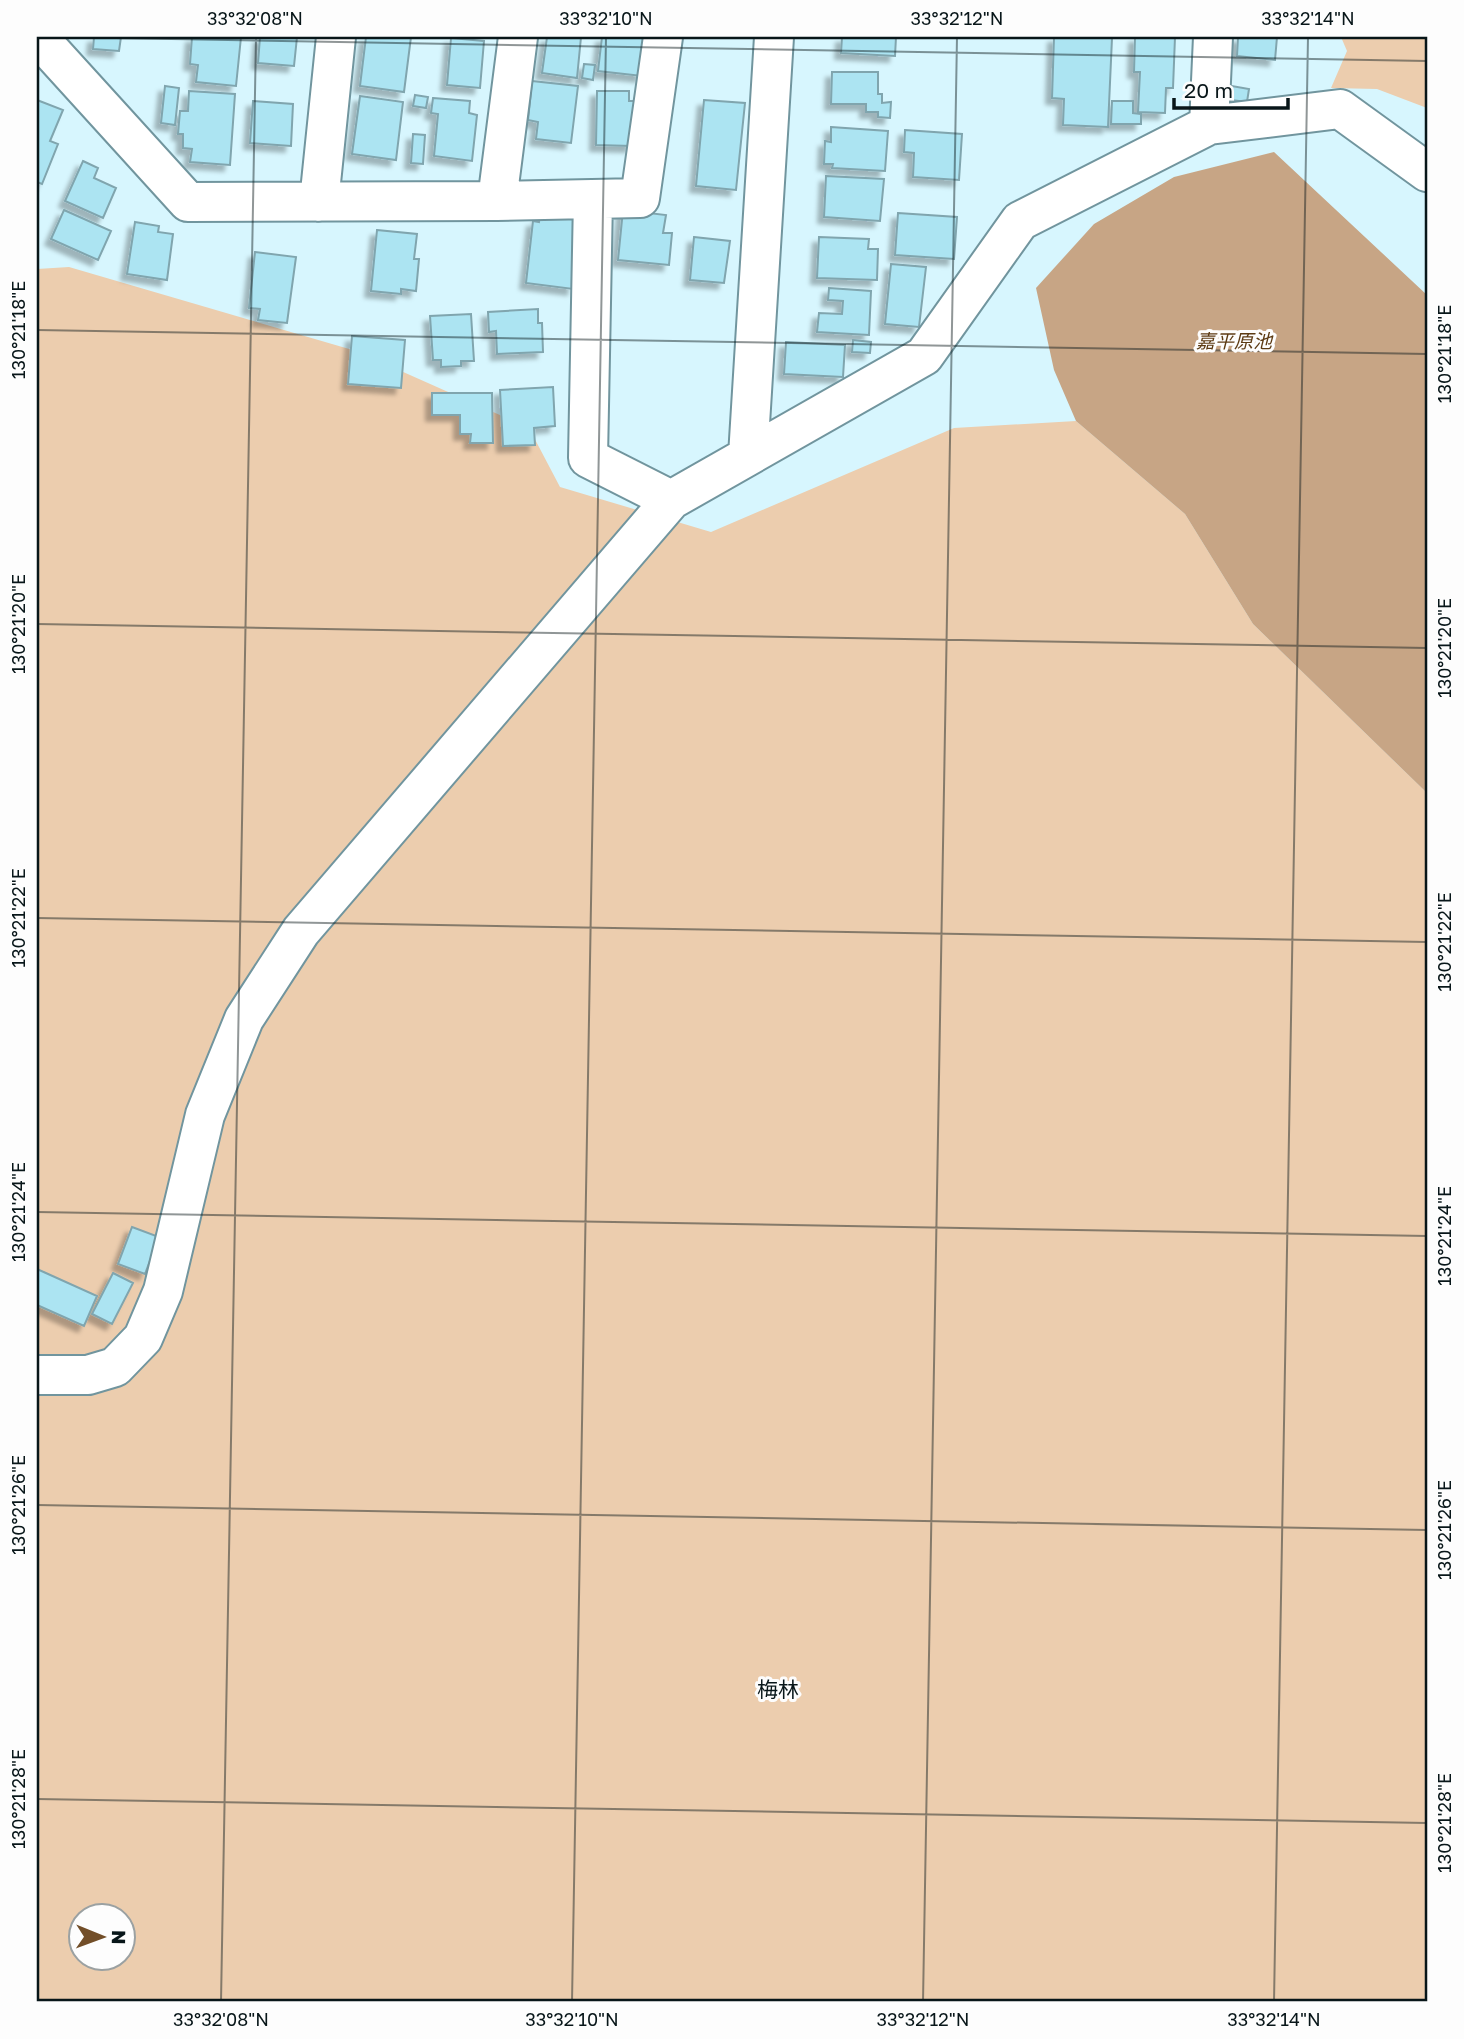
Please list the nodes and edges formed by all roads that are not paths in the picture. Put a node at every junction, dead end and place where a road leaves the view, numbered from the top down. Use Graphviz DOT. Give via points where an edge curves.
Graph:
graph roads {
  1 [pos="38,37"];
  2 [pos="336,37"];
  3 [pos="518,37"];
  4 [pos="663,37"];
  5 [pos="774,37"];
  6 [pos="1213,37"];
  7 [pos="1209,125"];
  8 [pos="1427,172"];
  9 [pos="593,199"];
  10 [pos="497,201"];
  11 [pos="319,202"];
  12 [pos="748,456"];
  13 [pos="671,500"];
  14 [pos="37,1375"];
  1 -- 11 [label="street" via="188,202"];
  2 -- 11 [label="street"];
  3 -- 10 [label="street"];
  4 -- 9 [label="street" via="640,198"];
  5 -- 12 [label="street"];
  6 -- 7 [label="street"];
  7 -- 8 [label="street" via="1340,109"];
  7 -- 12 [label="street" via="1020,221 924,356"];
  9 -- 10 [label="street"];
  9 -- 13 [label="street" via="587,458"];
  10 -- 11 [label="street"];
  12 -- 13 [label="street"];
  13 -- 14 [label="street" via="302,931 244,1019 205,1115 163,1291 144,1338 114,1367 89,1375"];
}
